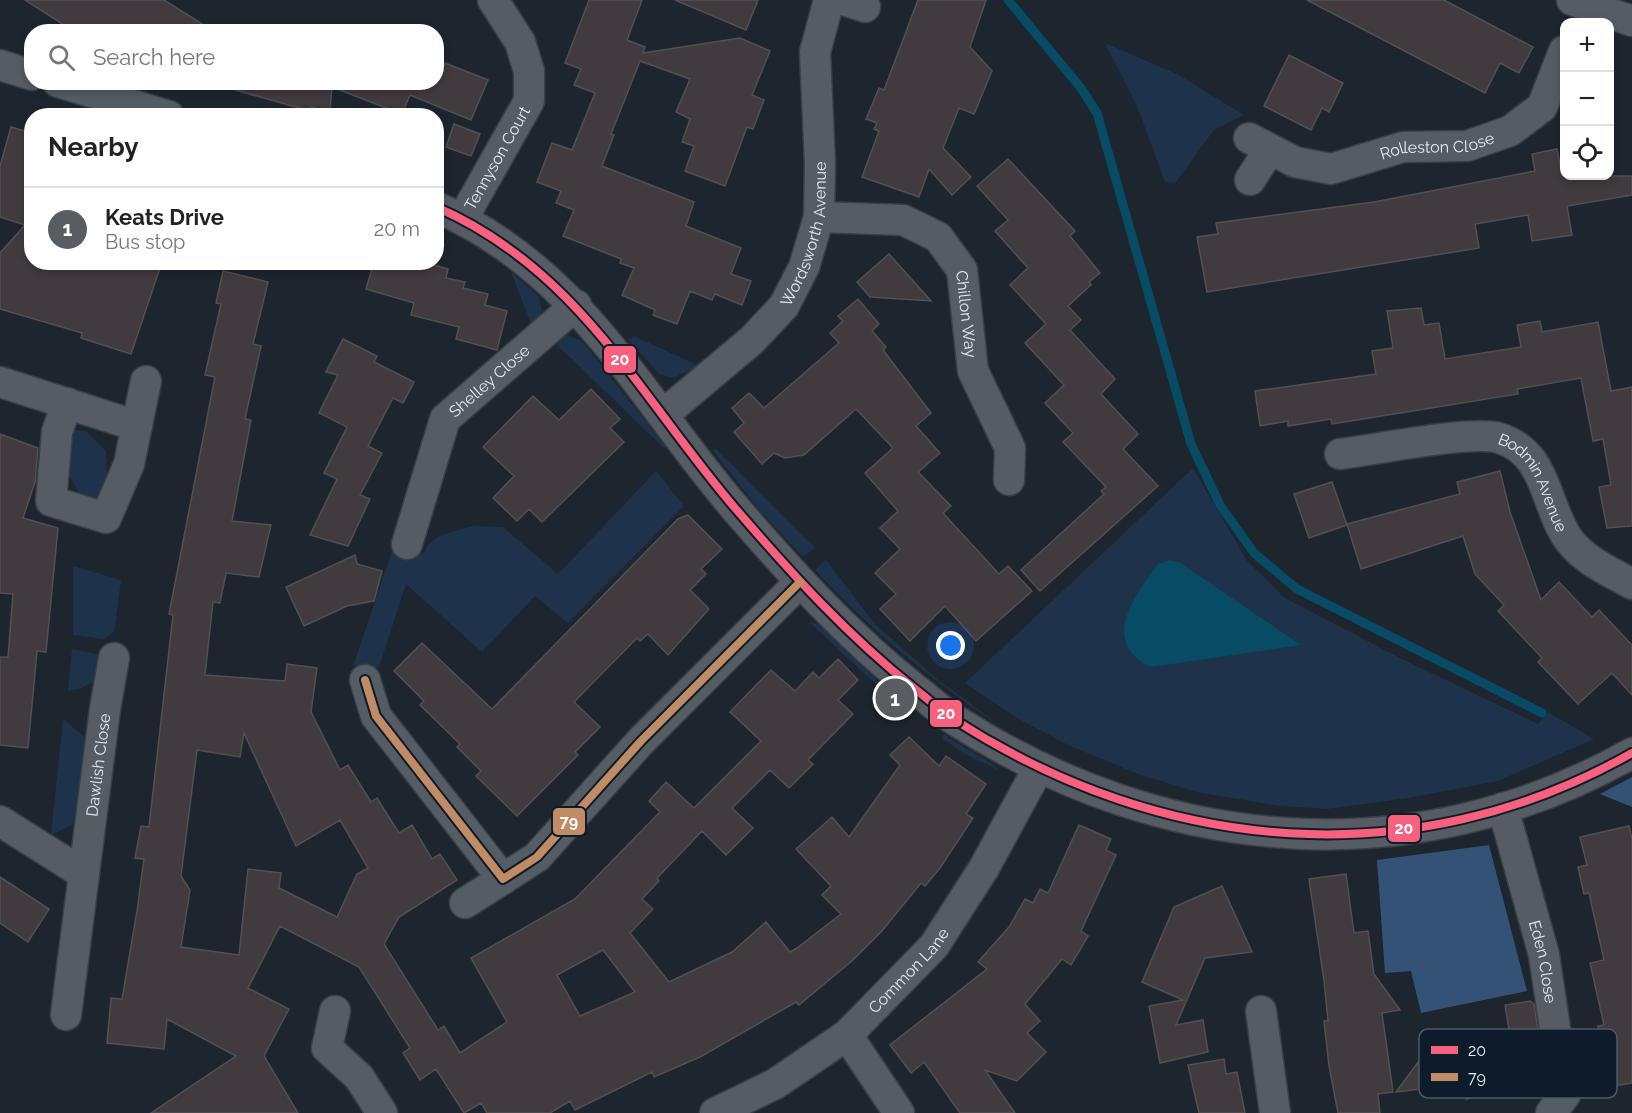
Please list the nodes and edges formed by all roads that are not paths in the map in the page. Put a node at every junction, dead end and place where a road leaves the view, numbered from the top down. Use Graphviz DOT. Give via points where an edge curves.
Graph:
graph roads {
  1 [pos="493,0"];
  2 [pos="829,0"];
  3 [pos="1577,9"];
  4 [pos="1632,21"];
  5 [pos="1560,61"];
  6 [pos="0,65"];
  7 [pos="24,72"];
  8 [pos="84,90"];
  9 [pos="143,108"];
  10 [pos="1250,180"];
  11 [pos="450,212"];
  12 [pos="819,217"];
  13 [pos="576,304"];
  14 [pos="146,381"];
  15 [pos="0,382"];
  16 [pos="67,403"];
  17 [pos="664,414"];
  18 [pos="137,426"];
  19 [pos="1340,454"];
  20 [pos="1009,480"];
  21 [pos="407,544"];
  22 [pos="800,582"];
  23 [pos="1632,584"];
  24 [pos="114,658"];
  25 [pos="365,680"];
  26 [pos="1632,753"];
  27 [pos="1039,767"];
  28 [pos="1503,808"];
  29 [pos="0,821"];
  30 [pos="84,873"];
  31 [pos="503,879"];
  32 [pos="465,903"];
  33 [pos="335,1011"];
  34 [pos="1261,1011"];
  35 [pos="66,1016"];
  36 [pos="1555,1029"];
  37 [pos="847,1035"];
  38 [pos="1563,1098"];
  39 [pos="382,1113"];
  40 [pos="715,1113"];
  41 [pos="899,1113"];
  42 [pos="1275,1113"];
  43 [pos="1551,1113"];
  1 -- 11 [label="street, Tennyson Court" via="520,42 529,71 529,101"];
  2 -- 12 [label="street, Wordsworth Avenue" via="815,52"];
  3 -- 4 [label="street"];
  5 -- 10 [label="street, Rolleston Close" via="1542,107 1510,131 1467,146 1403,147 1331,169 1295,162 1259,143"];
  6 -- 7 [label="street"];
  8 -- 9 [label="street"];
  11 -- 13 [label="street" via="526,262"];
  12 -- 17 [label="street, Wordsworth Avenue" via="804,267 784,306 752,340"];
  12 -- 20 [label="street, Chillon Way" via="903,220 938,237 944,245 962,270 973,371 1010,448"];
  13 -- 17 [label="street"];
  13 -- 21 [label="street, Shelley Close" via="445,419"];
  14 -- 18 [label="street"];
  15 -- 16 [label="street"];
  16 -- 18 [label="street"];
  16 -- 18 [label="street" via="57,432 51,501 106,518 129,464"];
  17 -- 22 [label="street" via="732,504"];
  19 -- 23 [label="street, Bodmin Avenue" via="1474,437 1498,438 1520,448 1536,464 1568,538 1586,559"];
  22 -- 27 [label="street" via="874,657 953,719"];
  22 -- 31 [label="street" via="641,741 537,857"];
  24 -- 30 [label="street, Dawlish Close"];
  25 -- 31 [label="street" via="376,716"];
  26 -- 28 [label="street" via="1584,778"];
  27 -- 28 [label="street" via="1108,796 1179,819 1314,836 1376,833"];
  27 -- 37 [label="street, Common Lane" via="984,868 934,946"];
  28 -- 36 [label="street, Eden Close" via="1544,955"];
  29 -- 30 [label="street"];
  30 -- 35 [label="street, Dawlish Close"];
  31 -- 32 [label="street"];
  33 -- 39 [label="street" via="327,1048 359,1077"];
  34 -- 42 [label="street"];
  37 -- 40 [label="street, Common Lane" via="775,1084"];
  37 -- 41 [label="street"];
  38 -- 43 [label="street, Eden Close"];
}
